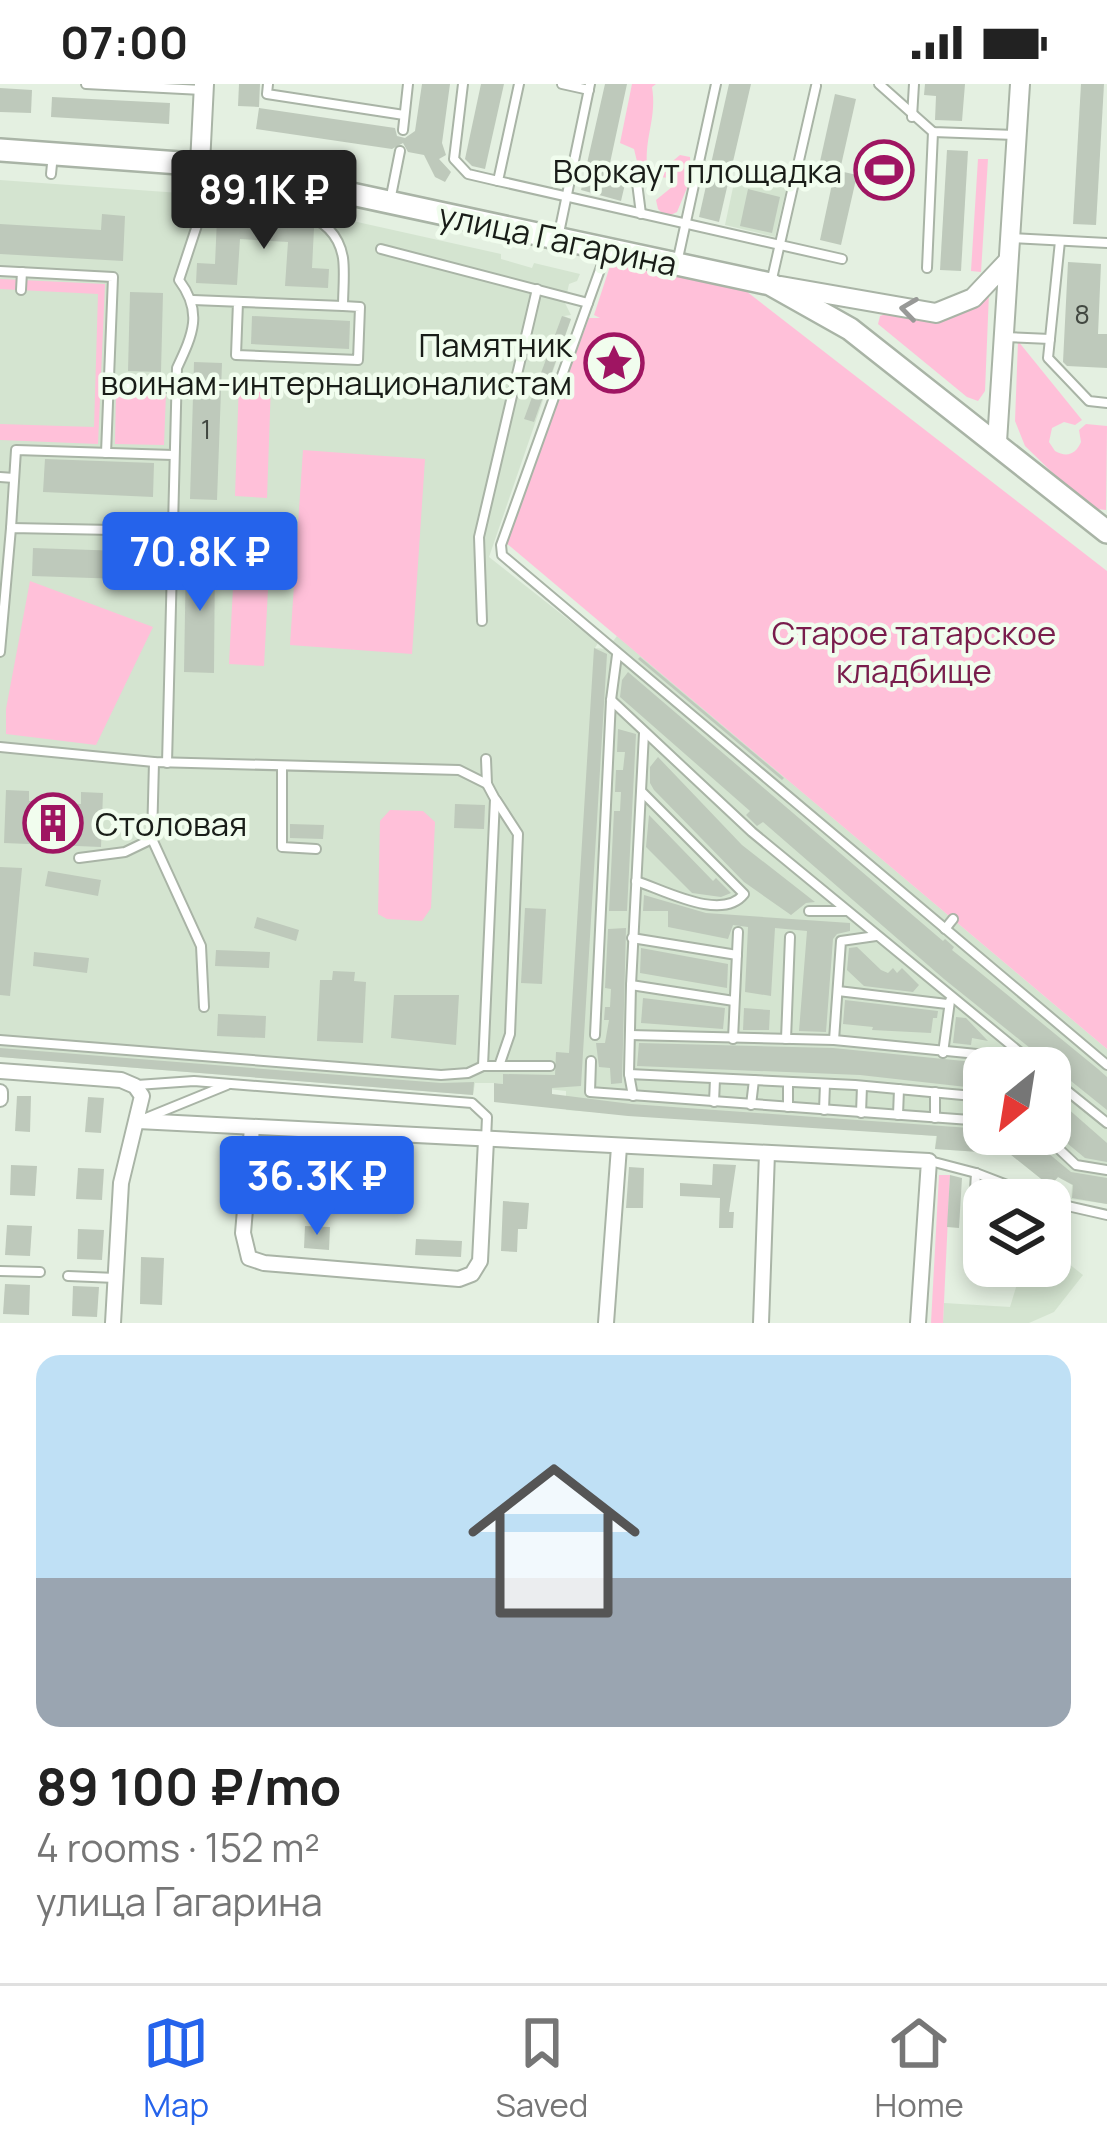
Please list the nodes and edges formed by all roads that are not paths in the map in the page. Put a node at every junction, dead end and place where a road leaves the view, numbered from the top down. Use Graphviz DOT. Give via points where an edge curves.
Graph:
graph roads {
  1 [pos="86,84"];
  2 [pos="268,84"];
  3 [pos="409,84"];
  4 [pos="463,84"];
  5 [pos="519,84"];
  6 [pos="562,84"];
  7 [pos="716,84"];
  8 [pos="879,84"];
  9 [pos="914,84"];
  10 [pos="1020,84"];
  11 [pos="140,86"];
  12 [pos="816,86"];
  13 [pos="204,87"];
  14 [pos="589,87"];
  15 [pos="404,115"];
  16 [pos="912,117"];
  17 [pos="403,130"];
  18 [pos="933,132"];
  19 [pos="1017,136"];
  20 [pos="0,150"];
  21 [pos="400,151"];
  22 [pos="200,164"];
  23 [pos="636,175"];
  24 [pos="498,181"];
  25 [pos="566,198"];
  26 [pos="390,202"];
  27 [pos="640,214"];
  28 [pos="686,224"];
  29 [pos="1010,238"];
  30 [pos="557,241"];
  31 [pos="1060,241"];
  32 [pos="1107,243"];
  33 [pos="778,244"];
  34 [pos="381,249"];
  35 [pos="607,251"];
  36 [pos="842,259"];
  37 [pos="1007,262"];
  38 [pos="677,265"];
  39 [pos="927,268"];
  40 [pos="0,271"];
  41 [pos="22,272"];
  42 [pos="770,284"];
  43 [pos="537,289"];
  44 [pos="21,290"];
  45 [pos="194,300"];
  46 [pos="238,302"];
  47 [pos="588,302"];
  48 [pos="343,306"];
  49 [pos="1003,337"];
  50 [pos="1050,340"];
  51 [pos="109,387"];
  52 [pos="176,388"];
  53 [pos="1107,403"];
  54 [pos="997,442"];
  55 [pos="106,452"];
  56 [pos="173,455"];
  57 [pos="0,477"];
  58 [pos="14,478"];
  59 [pos="11,528"];
  60 [pos="1107,531"];
  61 [pos="172,532"];
  62 [pos="274,533"];
  63 [pos="482,621"];
  64 [pos="0,652"];
  65 [pos="617,656"];
  66 [pos="611,700"];
  67 [pos="644,731"];
  68 [pos="0,747"];
  69 [pos="486,759"];
  70 [pos="154,762"];
  71 [pos="167,763"];
  72 [pos="282,766"];
  73 [pos="487,784"];
  74 [pos="640,791"];
  75 [pos="495,799"];
  76 [pos="152,839"];
  77 [pos="316,849"];
  78 [pos="79,858"];
  79 [pos="636,881"];
  80 [pos="809,911"];
  81 [pos="848,911"];
  82 [pos="953,919"];
  83 [pos="945,929"];
  84 [pos="738,932"];
  85 [pos="878,936"];
  86 [pos="790,937"];
  87 [pos="632,938"];
  88 [pos="737,955"];
  89 [pos="631,985"];
  90 [pos="838,991"];
  91 [pos="951,1000"];
  92 [pos="734,1001"];
  93 [pos="205,1007"];
  94 [pos="595,1035"];
  95 [pos="630,1035"];
  96 [pos="733,1039"];
  97 [pos="0,1040"];
  98 [pos="786,1040"];
  99 [pos="834,1040"];
  100 [pos="1012,1047"];
  101 [pos="943,1053"];
  102 [pos="963,1054"];
  103 [pos="591,1060"];
  104 [pos="1107,1065"];
  105 [pos="483,1066"];
  106 [pos="499,1066"];
  107 [pos="550,1066"];
  108 [pos="0,1071"];
  109 [pos="629,1074"];
  110 [pos="676,1077"];
  111 [pos="715,1079"];
  112 [pos="754,1080"];
  113 [pos="788,1082"];
  114 [pos="128,1083"];
  115 [pos="228,1084"];
  116 [pos="825,1084"];
  117 [pos="862,1086"];
  118 [pos="898,1089"];
  119 [pos="935,1092"];
  120 [pos="1071,1094"];
  121 [pos="963,1095"];
  122 [pos="633,1096"];
  123 [pos="674,1100"];
  124 [pos="714,1102"];
  125 [pos="751,1105"];
  126 [pos="788,1108"];
  127 [pos="824,1110"];
  128 [pos="861,1113"];
  129 [pos="898,1115"];
  130 [pos="934,1118"];
  131 [pos="963,1120"];
  132 [pos="137,1121"];
  133 [pos="1107,1124"];
  134 [pos="252,1128"];
  135 [pos="486,1140"];
  136 [pos="619,1147"];
  137 [pos="767,1153"];
  138 [pos="1065,1155"];
  139 [pos="928,1161"];
  140 [pos="1107,1170"];
  141 [pos="976,1173"];
  142 [pos="976,1179"];
  143 [pos="991,1179"];
  144 [pos="1071,1206"];
  145 [pos="1107,1215"];
  146 [pos="0,1271"];
  147 [pos="40,1272"];
  148 [pos="68,1276"];
  149 [pos="117,1278"];
  150 [pos="113,1323"];
  151 [pos="606,1323"];
  152 [pos="761,1323"];
  153 [pos="918,1323"];
  1 -- 11 [label="lane"];
  2 -- 15 [label="lane" via="267,94"];
  3 -- 15 [label="lane"];
  4 -- 24 [label="lane" via="454,159 469,174"];
  5 -- 24 [label="lane"];
  6 -- 14 [label="lane"];
  7 -- 28 [label="lane"];
  8 -- 16 [label="lane"];
  9 -- 16 [label="lane"];
  10 -- 19 [label="street"];
  11 -- 13 [label="lane"];
  12 -- 33 [label="lane"];
  13 -- 22 [label="street"];
  14 -- 25 [label="lane"];
  15 -- 17 [label="lane"];
  16 -- 18 [label="lane"];
  18 -- 19 [label="lane"];
  18 -- 39 [label="lane"];
  19 -- 29 [label="street"];
  20 -- 22 [label="main road, улица Гагарина" via="52,163"];
  21 -- 26 [label="lane"];
  22 -- 26 [label="main road, улица Гагарина"];
  23 -- 27 [label="lane"];
  24 -- 25 [label="lane"];
  25 -- 27 [label="lane"];
  25 -- 30 [label="lane"];
  26 -- 30 [label="main road, улица Гагарина"];
  27 -- 28 [label="lane"];
  28 -- 33 [label="lane"];
  28 -- 38 [label="lane"];
  29 -- 31 [label="lane"];
  29 -- 37 [label="street"];
  30 -- 35 [label="main road, улица Гагарина"];
  31 -- 32 [label="lane"];
  31 -- 50 [label="lane"];
  33 -- 36 [label="lane"];
  33 -- 42 [label="lane"];
  34 -- 43 [label="lane"];
  35 -- 38 [label="main road, улица Гагарина"];
  35 -- 47 [label="lane"];
  37 -- 42 [label="street, one-way" via="973,298 936,313"];
  37 -- 49 [label="street"];
  38 -- 42 [label="main road, улица Гагарина"];
  40 -- 41 [label="lane"];
  41 -- 44 [label="lane"];
  41 -- 51 [label="lane" via="113,277"];
  42 -- 54 [label="main road, улица Гагарина" via="850,329"];
  43 -- 47 [label="lane"];
  43 -- 63 [label="lane" via="479,537"];
  45 -- 46 [label="lane"];
  45 -- 48 [label="lane" via="179,280 204,204 314,214 343,255"];
  45 -- 52 [label="lane"];
  46 -- 48 [label="lane"];
  46 -- 48 [label="lane" via="236,355 358,360 360,307"];
  47 -- 65 [label="lane" via="501,544 502,555"];
  49 -- 50 [label="lane"];
  49 -- 54 [label="street"];
  50 -- 53 [label="lane" via="1048,358 1089,401"];
  51 -- 52 [label="lane"];
  51 -- 55 [label="lane"];
  52 -- 56 [label="lane"];
  54 -- 60 [label="main road, улица Гагарина"];
  55 -- 56 [label="lane"];
  55 -- 58 [label="lane" via="16,450"];
  56 -- 61 [label="lane"];
  57 -- 58 [label="lane"];
  58 -- 59 [label="lane"];
  59 -- 61 [label="lane"];
  59 -- 64 [label="lane"];
  61 -- 62 [label="lane"];
  61 -- 71 [label="lane"];
  65 -- 66 [label="lane"];
  65 -- 83 [label="lane"];
  66 -- 67 [label="lane"];
  66 -- 94 [label="lane"];
  67 -- 74 [label="lane"];
  67 -- 81 [label="lane"];
  68 -- 70 [label="lane"];
  69 -- 73 [label="lane"];
  70 -- 71 [label="lane"];
  70 -- 76 [label="lane"];
  71 -- 72 [label="lane"];
  72 -- 73 [label="lane" via="459,770"];
  72 -- 77 [label="lane" via="282,848"];
  73 -- 75 [label="lane"];
  74 -- 79 [label="lane"];
  74 -- 79 [label="lane" via="744,894 719,907"];
  75 -- 105 [label="lane"];
  75 -- 106 [label="lane" via="518,834 510,1034"];
  76 -- 78 [label="lane"];
  76 -- 93 [label="lane" via="201,946"];
  79 -- 87 [label="lane"];
  80 -- 81 [label="lane"];
  81 -- 85 [label="lane"];
  82 -- 83 [label="lane"];
  83 -- 104 [label="lane"];
  84 -- 88 [label="lane"];
  85 -- 90 [label="lane" via="841,941"];
  85 -- 91 [label="lane"];
  86 -- 98 [label="lane"];
  87 -- 88 [label="lane"];
  87 -- 89 [label="lane"];
  88 -- 92 [label="lane"];
  89 -- 92 [label="lane"];
  89 -- 95 [label="lane"];
  90 -- 91 [label="lane"];
  90 -- 99 [label="lane"];
  91 -- 100 [label="lane"];
  91 -- 101 [label="lane"];
  92 -- 96 [label="lane"];
  95 -- 96 [label="lane"];
  95 -- 109 [label="lane"];
  96 -- 98 [label="lane"];
  97 -- 105 [label="lane" via="441,1075"];
  98 -- 99 [label="lane"];
  99 -- 101 [label="lane"];
  101 -- 102 [label="lane"];
  103 -- 122 [label="lane" via="590,1092"];
  105 -- 106 [label="lane"];
  106 -- 107 [label="lane"];
  108 -- 114 [label="street"];
  109 -- 110 [label="lane"];
  109 -- 122 [label="lane"];
  110 -- 111 [label="lane"];
  110 -- 123 [label="lane"];
  111 -- 112 [label="lane"];
  111 -- 124 [label="lane"];
  112 -- 113 [label="lane"];
  112 -- 125 [label="lane"];
  113 -- 116 [label="lane"];
  113 -- 126 [label="lane"];
  114 -- 115 [label="lane"];
  114 -- 132 [label="street" via="142,1096"];
  115 -- 132 [label="lane"];
  115 -- 135 [label="lane" via="472,1103 487,1117"];
  116 -- 117 [label="lane"];
  116 -- 127 [label="lane"];
  117 -- 118 [label="lane"];
  117 -- 128 [label="lane"];
  118 -- 119 [label="lane"];
  118 -- 129 [label="lane"];
  119 -- 121 [label="lane"];
  119 -- 130 [label="lane"];
  120 -- 133 [label="lane"];
  122 -- 123 [label="lane"];
  123 -- 124 [label="lane"];
  124 -- 125 [label="lane"];
  125 -- 126 [label="lane"];
  126 -- 127 [label="lane"];
  127 -- 128 [label="lane"];
  128 -- 129 [label="lane"];
  129 -- 130 [label="lane"];
  130 -- 131 [label="lane"];
  132 -- 134 [label="street"];
  132 -- 149 [label="street" via="121,1183"];
  134 -- 135 [label="street"];
  134 -- 135 [label="street" via="243,1233 249,1258 459,1279 480,1261"];
  135 -- 136 [label="street"];
  136 -- 137 [label="street"];
  136 -- 151 [label="street"];
  137 -- 139 [label="street"];
  137 -- 152 [label="street"];
  138 -- 140 [label="lane"];
  139 -- 141 [label="lane"];
  139 -- 153 [label="street"];
  141 -- 142 [label="lane"];
  141 -- 143 [label="lane"];
  144 -- 145 [label="lane"];
  146 -- 147 [label="lane"];
  148 -- 149 [label="lane"];
  149 -- 150 [label="street"];
}
